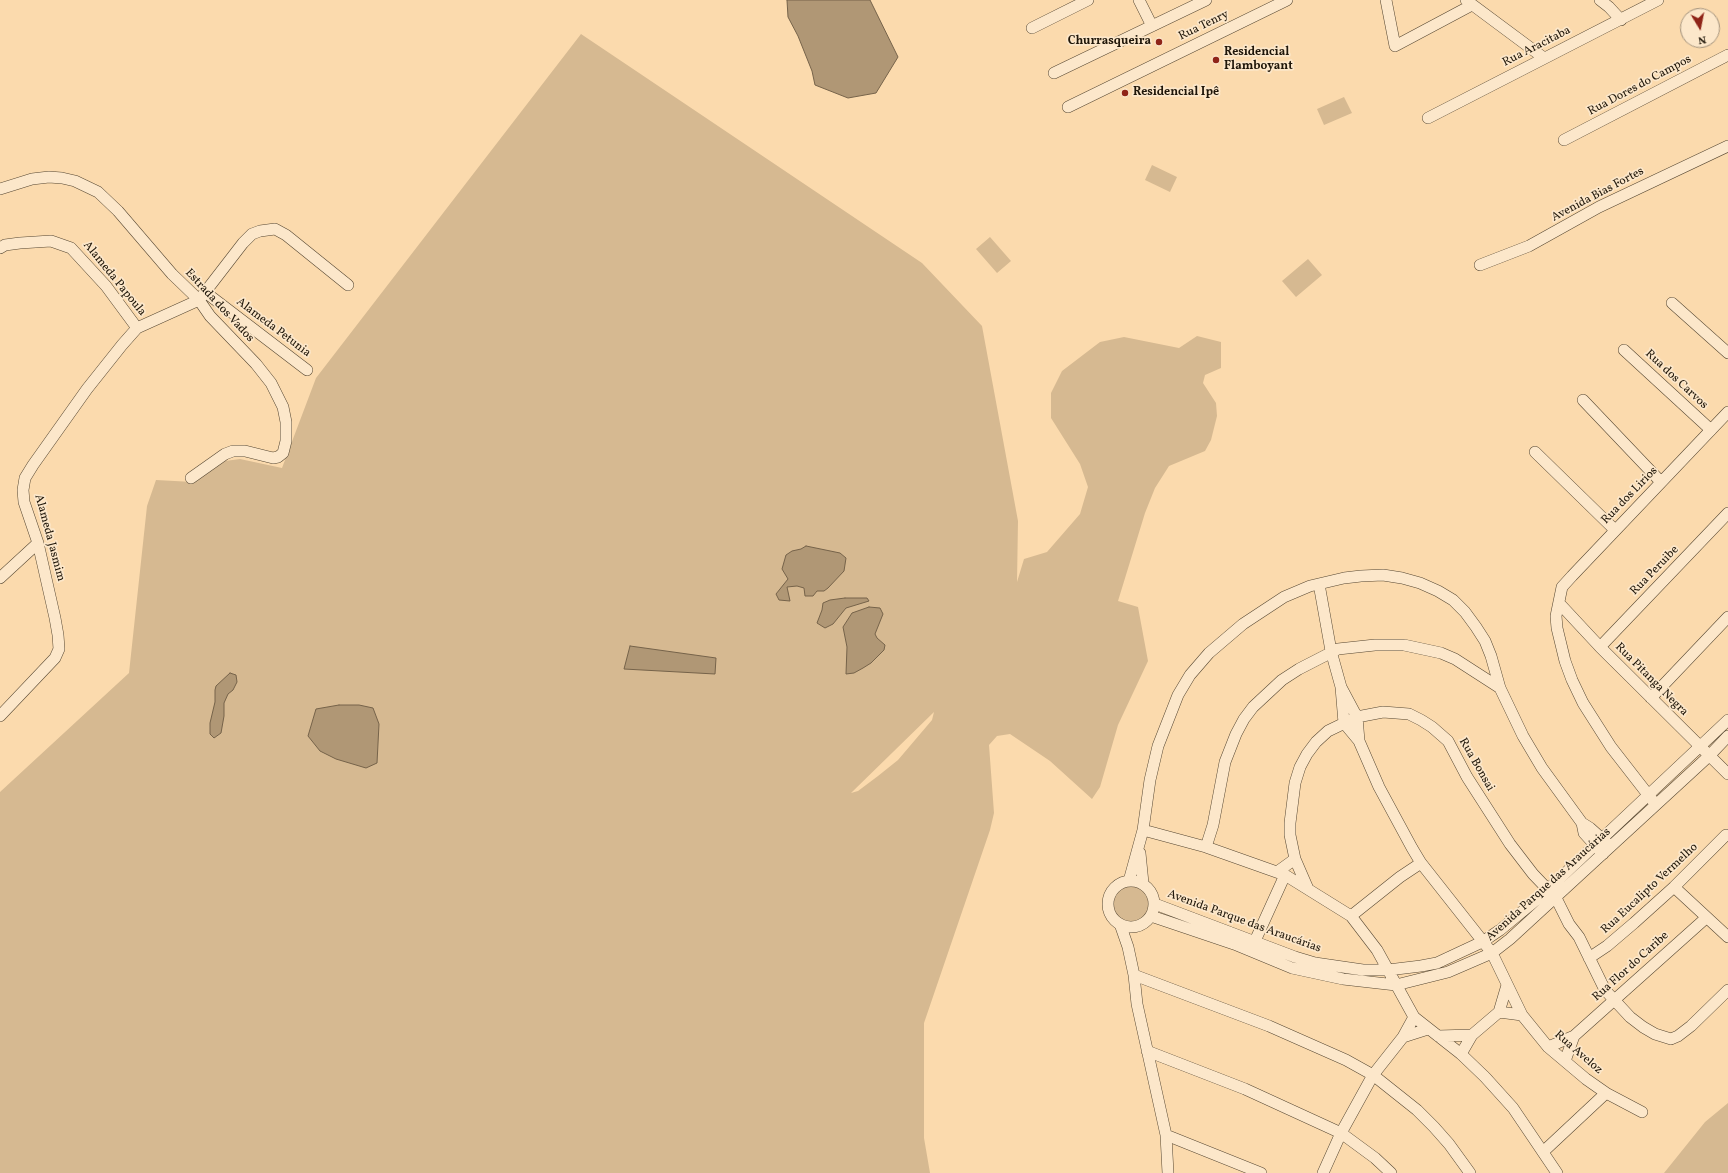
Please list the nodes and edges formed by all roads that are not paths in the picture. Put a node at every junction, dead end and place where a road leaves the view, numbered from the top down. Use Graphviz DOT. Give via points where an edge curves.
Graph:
graph roads {
  1 [pos="1088,0"];
  2 [pos="1139,0"];
  3 [pos="1206,0"];
  4 [pos="1287,0"];
  5 [pos="1386,0"];
  6 [pos="1600,0"];
  7 [pos="1658,0"];
  8 [pos="1469,3"];
  9 [pos="1621,20"];
  10 [pos="1152,26"];
  11 [pos="1032,28"];
  12 [pos="1728,55"];
  13 [pos="1544,58"];
  14 [pos="1054,73"];
  15 [pos="1068,107"];
  16 [pos="1428,118"];
  17 [pos="1564,140"];
  18 [pos="1728,146"];
  19 [pos="0,189"];
  20 [pos="0,248"];
  21 [pos="1480,265"];
  22 [pos="348,285"];
  23 [pos="202,296"];
  24 [pos="1672,303"];
  25 [pos="137,328"];
  26 [pos="1624,350"];
  27 [pos="1728,353"];
  28 [pos="307,370"];
  29 [pos="1583,400"];
  30 [pos="1728,412"];
  31 [pos="1711,430"];
  32 [pos="1535,452"];
  33 [pos="191,478"];
  34 [pos="1661,482"];
  35 [pos="1728,513"];
  36 [pos="1615,530"];
  37 [pos="38,543"];
  38 [pos="0,578"];
  39 [pos="1319,584"];
  40 [pos="1559,603"];
  41 [pos="1728,617"];
  42 [pos="1600,647"];
  43 [pos="1331,652"];
  44 [pos="1341,687"];
  45 [pos="1500,688"];
  46 [pos="1651,698"];
  47 [pos="0,716"];
  48 [pos="1357,717"];
  49 [pos="1728,720"];
  50 [pos="1344,723"];
  51 [pos="1728,736"];
  52 [pos="1359,741"];
  53 [pos="1700,748"];
  54 [pos="1709,756"];
  55 [pos="1728,774"];
  56 [pos="1649,796"];
  57 [pos="1657,805"];
  58 [pos="1143,830"];
  59 [pos="1726,835"];
  60 [pos="1603,846"];
  61 [pos="1206,847"];
  62 [pos="1139,848"];
  63 [pos="1295,859"];
  64 [pos="1421,863"];
  65 [pos="1281,874"];
  66 [pos="1129,881"];
  67 [pos="1144,884"];
  68 [pos="1674,887"];
  69 [pos="1308,889"];
  70 [pos="1545,892"];
  71 [pos="1556,898"];
  72 [pos="1155,904"];
  73 [pos="1548,906"];
  74 [pos="1151,916"];
  75 [pos="1351,916"];
  76 [pos="1706,918"];
  77 [pos="1120,924"];
  78 [pos="1569,924"];
  79 [pos="1137,926"];
  80 [pos="1728,937"];
  81 [pos="1255,941"];
  82 [pos="1482,942"];
  83 [pos="1128,947"];
  84 [pos="1492,953"];
  85 [pos="1589,958"];
  86 [pos="1388,970"];
  87 [pos="1134,975"];
  88 [pos="1396,985"];
  89 [pos="1507,985"];
  90 [pos="1728,990"];
  91 [pos="1613,1000"];
  92 [pos="1499,1012"];
  93 [pos="1522,1015"];
  94 [pos="1414,1017"];
  95 [pos="1428,1029"];
  96 [pos="1472,1035"];
  97 [pos="1438,1036"];
  98 [pos="1574,1036"];
  99 [pos="1403,1037"];
  100 [pos="1548,1047"];
  101 [pos="1147,1050"];
  102 [pos="1461,1054"];
  103 [pos="1564,1061"];
  104 [pos="1373,1075"];
  105 [pos="1606,1093"];
  106 [pos="1642,1112"];
  107 [pos="1340,1133"];
  108 [pos="1166,1135"];
  109 [pos="1544,1151"];
  110 [pos="1245,1170"];
  111 [pos="1168,1173"];
  112 [pos="1261,1173"];
  113 [pos="1323,1173"];
  114 [pos="1390,1173"];
  115 [pos="1470,1173"];
  116 [pos="1558,1173"];
  1 -- 11 [label="street"];
  2 -- 10 [label="street"];
  3 -- 10 [label="street"];
  4 -- 15 [label="street, Rua Tenry"];
  5 -- 8 [label="street" via="1395,46"];
  6 -- 9 [label="street"];
  7 -- 9 [label="street, Rua Aracitaba"];
  8 -- 13 [label="street"];
  9 -- 13 [label="street, Rua Aracitaba"];
  10 -- 14 [label="street"];
  12 -- 17 [label="street, Rua Dores do Campos"];
  13 -- 16 [label="street, Rua Aracitaba"];
  18 -- 21 [label="street, Avenida Bias Fortes" via="1599,207 1529,246"];
  19 -- 23 [label="street, Estrada dos Vados" via="32,179 49,177 62,178 86,186 118,211 172,274"];
  20 -- 25 [label="street, Alameda Papoula" via="6,245 45,241 71,248 106,286"];
  22 -- 23 [label="street" via="286,235 268,229 252,234 243,243"];
  23 -- 25 [label="street, Alameda Jasmim"];
  23 -- 28 [label="street, Alameda Petunia"];
  23 -- 33 [label="street, Estrada dos Vados" via="210,316 271,383 283,407 286,441 283,453 278,457 268,458 245,451 233,451"];
  24 -- 27 [label="street"];
  25 -- 37 [label="street, Alameda Jasmim" via="87,389 25,478 24,502"];
  26 -- 31 [label="street, Rua dos Carvos"];
  29 -- 34 [label="street"];
  30 -- 31 [label="street, Rua dos Lirios"];
  31 -- 34 [label="street, Rua dos Lirios"];
  32 -- 36 [label="street"];
  34 -- 36 [label="street, Rua dos Lirios"];
  35 -- 42 [label="street, Rua Peruibe"];
  36 -- 40 [label="street, Rua dos Lirios" via="1562,587"];
  37 -- 38 [label="street"];
  37 -- 47 [label="street, Alameda Jasmim" via="55,618 59,649 55,658"];
  39 -- 43 [label="street"];
  39 -- 45 [label="street" via="1344,578 1383,575 1420,583 1438,591 1453,600 1476,627 1491,656"];
  39 -- 58 [label="street" via="1284,596 1266,607 1209,653 1190,675 1178,695 1158,746"];
  40 -- 42 [label="street, Rua Pitanga Negra"];
  40 -- 56 [label="street, Rua dos Lirios" via="1557,628 1572,680 1602,734"];
  41 -- 46 [label="street"];
  42 -- 46 [label="street, Rua Pitanga Negra"];
  43 -- 44 [label="street"];
  43 -- 45 [label="street" via="1375,645 1397,644 1416,647 1441,653"];
  43 -- 61 [label="street" via="1282,680 1244,719 1225,762 1213,825"];
  44 -- 48 [label="street"];
  44 -- 50 [label="street"];
  45 -- 60 [label="street" via="1542,768 1582,823 1584,832"];
  46 -- 53 [label="street, Rua Pitanga Negra"];
  48 -- 50 [label="street, Rua Bonsai"];
  48 -- 52 [label="street"];
  48 -- 70 [label="street, Rua Bonsai" via="1383,712 1409,714 1440,734 1450,746 1485,806"];
  49 -- 53 [label="street, Avenida Parque das Araucárias"];
  50 -- 52 [label="street"];
  50 -- 63 [label="street, Rua Bonsai" via="1328,731 1316,742 1300,767 1290,823"];
  51 -- 54 [label="street, Avenida Parque das Araucárias"];
  52 -- 64 [label="street, Rua Aveloz" via="1379,787"];
  53 -- 54 [label="street, Rua Pitanga Negra"];
  53 -- 56 [label="street, Avenida Parque das Araucárias"];
  54 -- 55 [label="street, Rua Pitanga Negra"];
  54 -- 57 [label="street, Avenida Parque das Araucárias"];
  56 -- 57 [label="street, Rua dos Lirios"];
  56 -- 60 [label="street, Avenida Parque das Araucárias"];
  57 -- 60 [label="street, Avenida Parque das Araucárias"];
  58 -- 61 [label="street"];
  58 -- 62 [label="street"];
  59 -- 68 [label="street, Rua Eucalipto Vermelho"];
  60 -- 70 [label="street, Avenida Parque das Araucárias"];
  60 -- 71 [label="street, Avenida Parque das Araucárias"];
  61 -- 65 [label="street"];
  62 -- 66 [label="street"];
  62 -- 67 [label="street"];
  63 -- 65 [label="street"];
  63 -- 69 [label="street, Rua Bonsai"];
  64 -- 75 [label="street"];
  64 -- 82 [label="street, Rua Aveloz"];
  65 -- 69 [label="street"];
  65 -- 81 [label="street"];
  66 -- 67 [label="street"];
  66 -- 77 [label="street" via="1116,886 1108,899 1110,914"];
  67 -- 72 [label="street, Avenida Parque das Araucárias" via="1150,888"];
  68 -- 76 [label="street"];
  68 -- 85 [label="street, Rua Eucalipto Vermelho" via="1607,946"];
  69 -- 75 [label="street"];
  70 -- 71 [label="street"];
  70 -- 73 [label="street"];
  70 -- 82 [label="street, Avenida Parque das Araucárias"];
  71 -- 73 [label="street, Avenida Parque das Araucárias"];
  71 -- 78 [label="street"];
  72 -- 74 [label="street, Avenida Parque das Araucárias"];
  72 -- 81 [label="street, Avenida Parque das Araucárias"];
  73 -- 78 [label="street"];
  73 -- 84 [label="street, Avenida Parque das Araucárias"];
  74 -- 79 [label="street" via="1145,923"];
  74 -- 88 [label="street, Avenida Parque das Araucárias" via="1234,944 1292,968 1343,979"];
  75 -- 86 [label="street" via="1370,940"];
  76 -- 80 [label="street"];
  76 -- 91 [label="street, Rua Flor do Caribe"];
  77 -- 79 [label="street" via="1128,927"];
  77 -- 83 [label="street"];
  78 -- 85 [label="street" via="1579,937"];
  79 -- 83 [label="street"];
  81 -- 86 [label="street, Avenida Parque das Araucárias" via="1315,963 1356,969"];
  82 -- 84 [label="street, Rua Aveloz"];
  82 -- 86 [label="street, Avenida Parque das Araucárias" via="1437,963"];
  83 -- 87 [label="street"];
  84 -- 88 [label="street, Avenida Parque das Araucárias" via="1448,972"];
  84 -- 89 [label="street, Rua Aveloz"];
  85 -- 91 [label="street"];
  86 -- 88 [label="street"];
  87 -- 101 [label="street"];
  87 -- 104 [label="street" via="1269,1026 1346,1060"];
  88 -- 94 [label="street"];
  89 -- 92 [label="street"];
  89 -- 93 [label="street, Rua Aveloz"];
  90 -- 91 [label="street" via="1691,1026 1671,1039 1643,1027"];
  91 -- 98 [label="street, Rua Flor do Caribe"];
  92 -- 93 [label="street"];
  92 -- 96 [label="street"];
  93 -- 100 [label="street, Rua Aveloz"];
  94 -- 95 [label="street"];
  94 -- 99 [label="street"];
  95 -- 97 [label="street"];
  95 -- 99 [label="street"];
  96 -- 97 [label="street"];
  96 -- 102 [label="street"];
  97 -- 102 [label="street"];
  98 -- 100 [label="street"];
  98 -- 103 [label="street"];
  99 -- 104 [label="street"];
  100 -- 103 [label="street, Rua Aveloz"];
  101 -- 107 [label="street" via="1245,1089"];
  101 -- 108 [label="street"];
  102 -- 109 [label="street" via="1513,1108"];
  103 -- 105 [label="street, Rua Aveloz"];
  104 -- 107 [label="street"];
  104 -- 115 [label="street" via="1434,1127"];
  105 -- 106 [label="street, Rua Aveloz"];
  105 -- 109 [label="street"];
  107 -- 113 [label="street"];
  107 -- 114 [label="street" via="1375,1158"];
  108 -- 110 [label="street"];
  108 -- 111 [label="street"];
  109 -- 116 [label="street"];
  110 -- 112 [label="street"];
}
